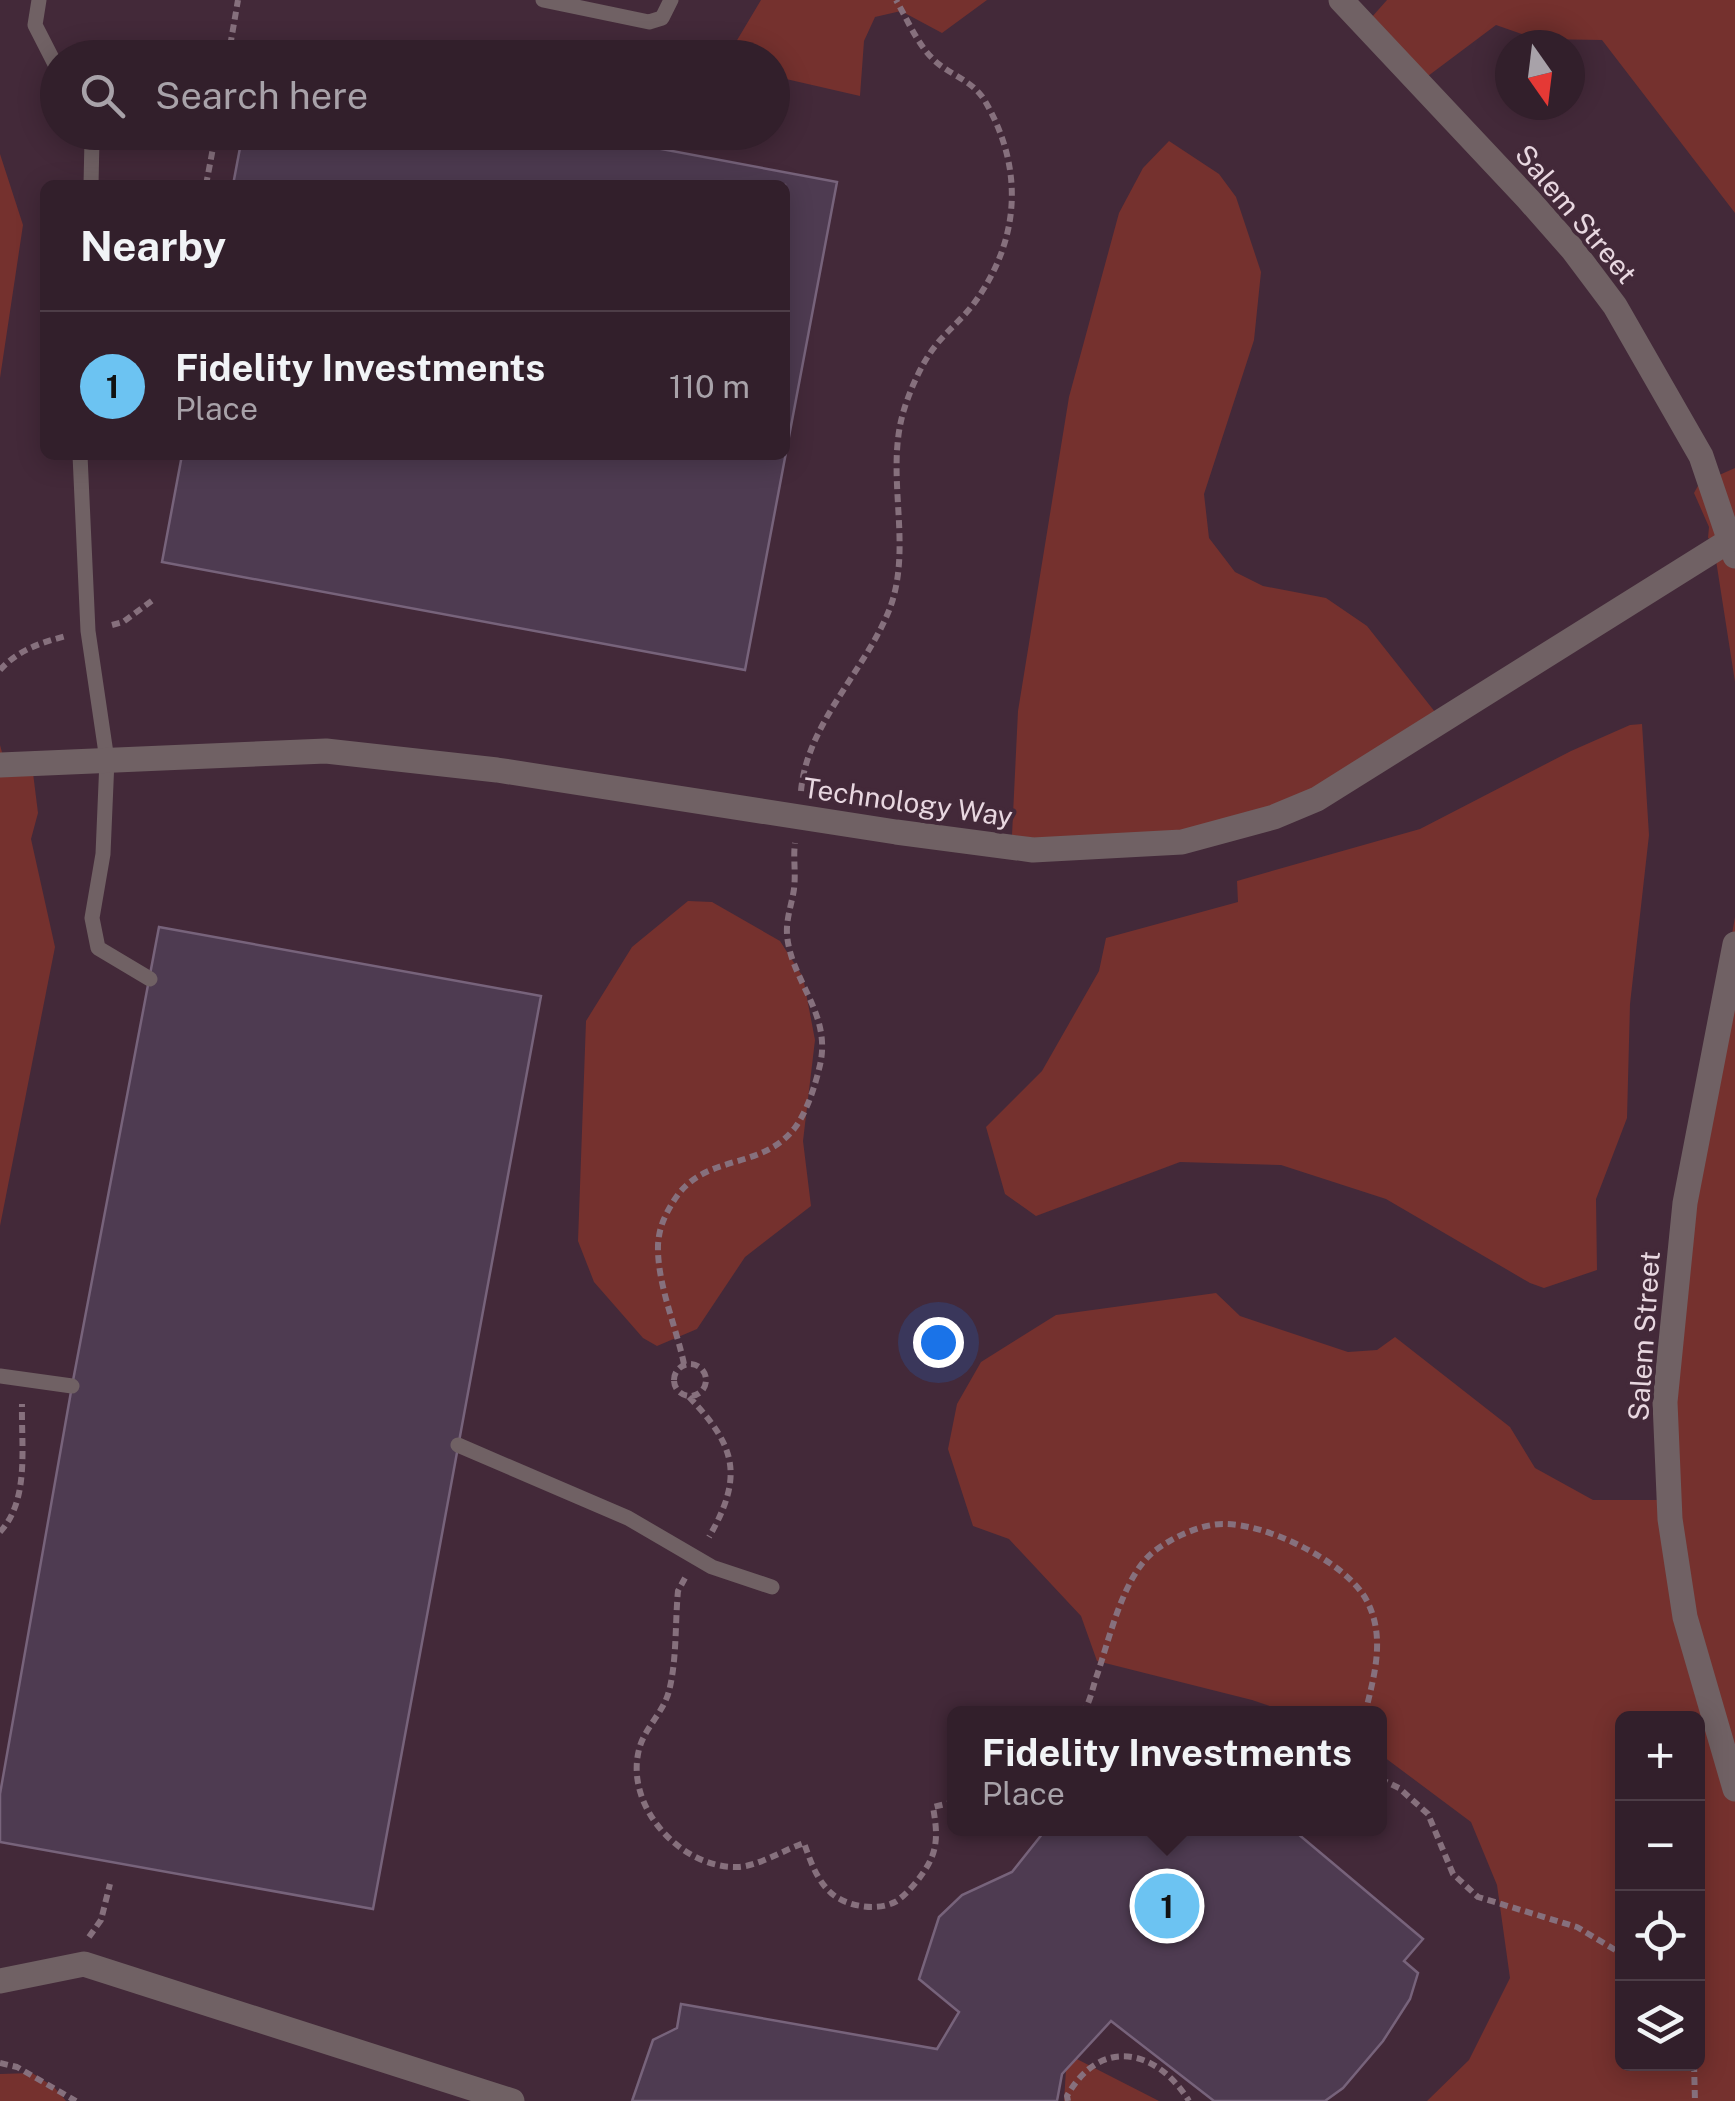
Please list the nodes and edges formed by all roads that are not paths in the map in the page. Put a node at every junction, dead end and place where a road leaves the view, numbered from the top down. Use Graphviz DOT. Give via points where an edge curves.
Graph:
graph roads {
  1 [pos="40,0"];
  2 [pos="543,0"];
  3 [pos="670,0"];
  4 [pos="1341,0"];
  5 [pos="43,40"];
  6 [pos="92,150"];
  7 [pos="90,180"];
  8 [pos="80,460"];
  9 [pos="1733,548"];
  10 [pos="107,760"];
  11 [pos="0,765"];
  12 [pos="1735,944"];
  13 [pos="150,980"];
  14 [pos="0,1376"];
  15 [pos="72,1386"];
  16 [pos="458,1446"];
  17 [pos="772,1587"];
  18 [pos="1735,1788"];
  19 [pos="0,1981"];
  20 [pos="512,2101"];
  1 -- 5 [label="lane" via="35,25"];
  2 -- 3 [label="lane" via="650,22 662,18"];
  4 -- 9 [label="street, Salem Street" via="1539,212 1616,306 1701,456"];
  6 -- 7 [label="lane"];
  8 -- 10 [label="lane" via="88,631"];
  9 -- 10 [label="street, Technology Way" via="1317,798 1274,818 1182,842 1034,850 326,751"];
  10 -- 11 [label="street, Technology Way"];
  10 -- 13 [label="lane" via="92,918 98,948"];
  12 -- 18 [label="street, Salem Street" via="1685,1203 1665,1402 1670,1519 1685,1617"];
  14 -- 15 [label="lane"];
  16 -- 17 [label="lane" via="628,1518 712,1567"];
  19 -- 20 [label="street" via="84,1964"];
}
